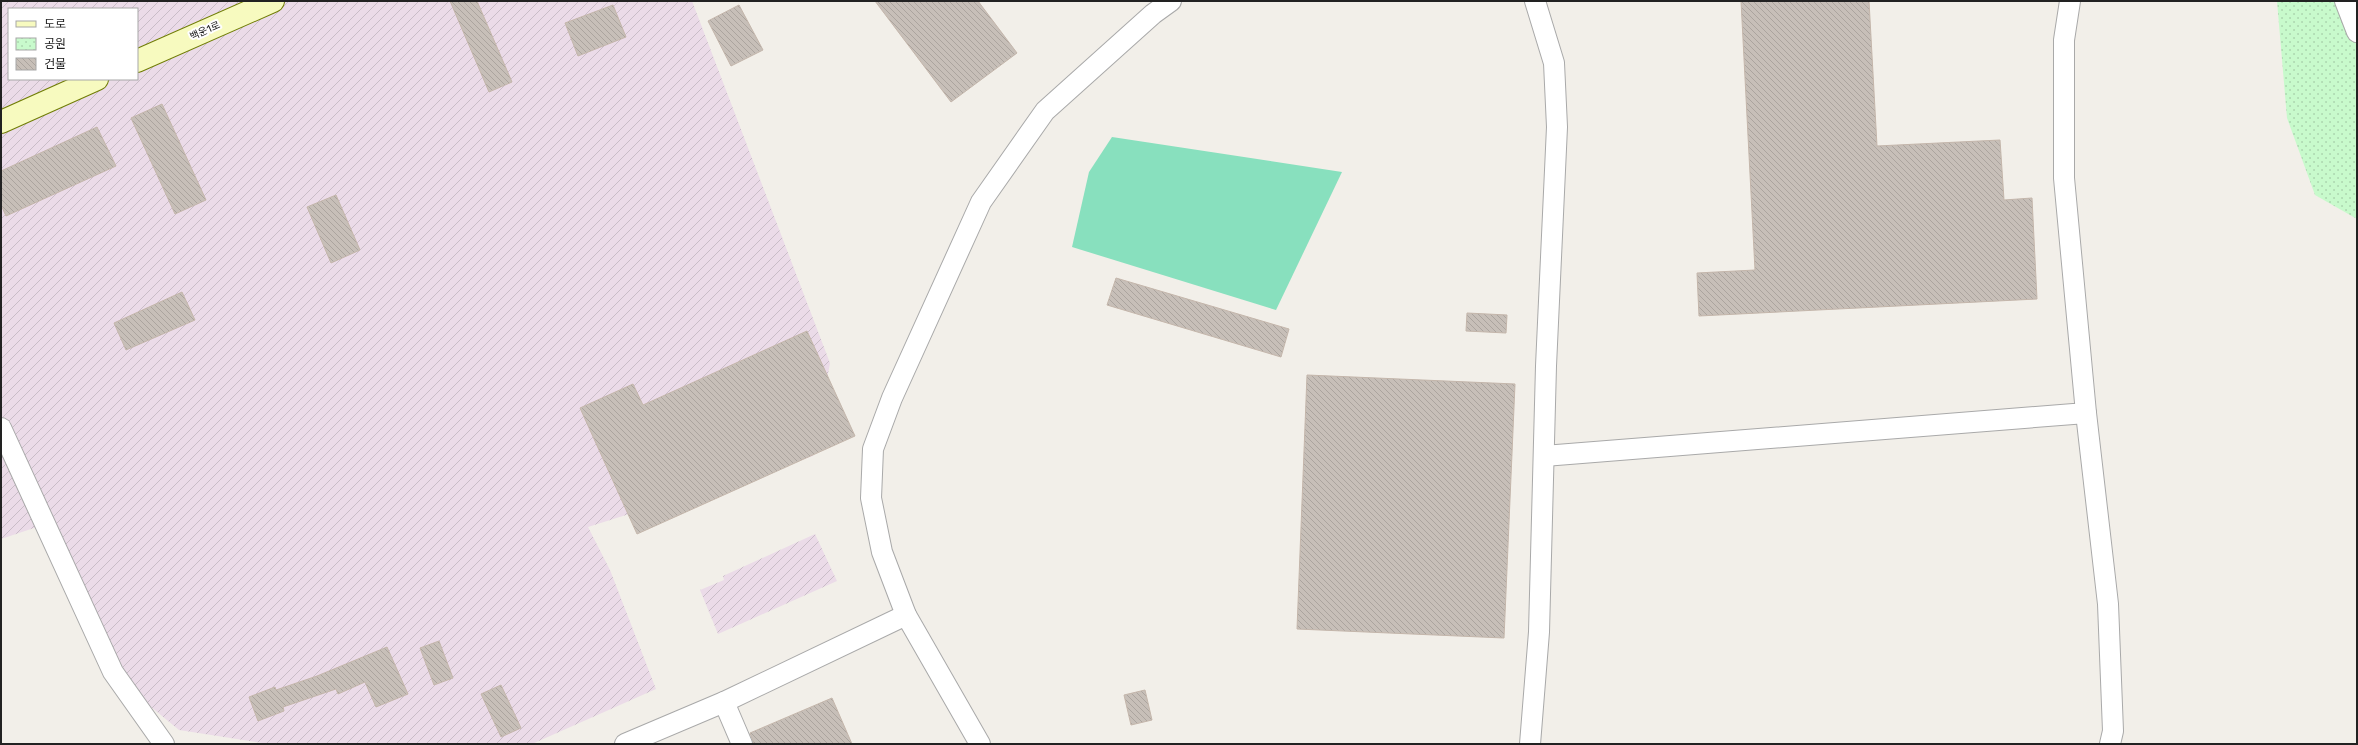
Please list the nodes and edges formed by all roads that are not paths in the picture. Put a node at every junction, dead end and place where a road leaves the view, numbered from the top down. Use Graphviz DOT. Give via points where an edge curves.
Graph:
graph roads {
  1 [pos="273,1"];
  2 [pos="1171,1"];
  3 [pos="1535,1"];
  4 [pos="2070,1"];
  5 [pos="2345,1"];
  6 [pos="2357,32"];
  7 [pos="138,61"];
  8 [pos="95,80"];
  9 [pos="1,122"];
  10 [pos="2086,413"];
  11 [pos="1,428"];
  12 [pos="1544,456"];
  13 [pos="906,615"];
  14 [pos="724,702"];
  15 [pos="164,744"];
  16 [pos="625,744"];
  17 [pos="742,744"];
  18 [pos="980,744"];
  19 [pos="1530,744"];
  20 [pos="2110,744"];
  1 -- 7 [label="main road, 백운1로"];
  2 -- 13 [label="street" via="1045,111 990,189 981,202 892,398 873,449 871,498 882,552"];
  3 -- 12 [label="street" via="1554,63 1557,127"];
  4 -- 10 [label="street" via="2064,40 2064,178"];
  5 -- 6 [label="street"];
  8 -- 9 [label="main road"];
  10 -- 12 [label="street"];
  10 -- 20 [label="street" via="2108,604 2113,731"];
  11 -- 15 [label="street" via="113,672"];
  12 -- 19 [label="street" via="1539,632"];
  13 -- 14 [label="street"];
  13 -- 18 [label="street"];
  14 -- 16 [label="street"];
  14 -- 17 [label="street"];
}
